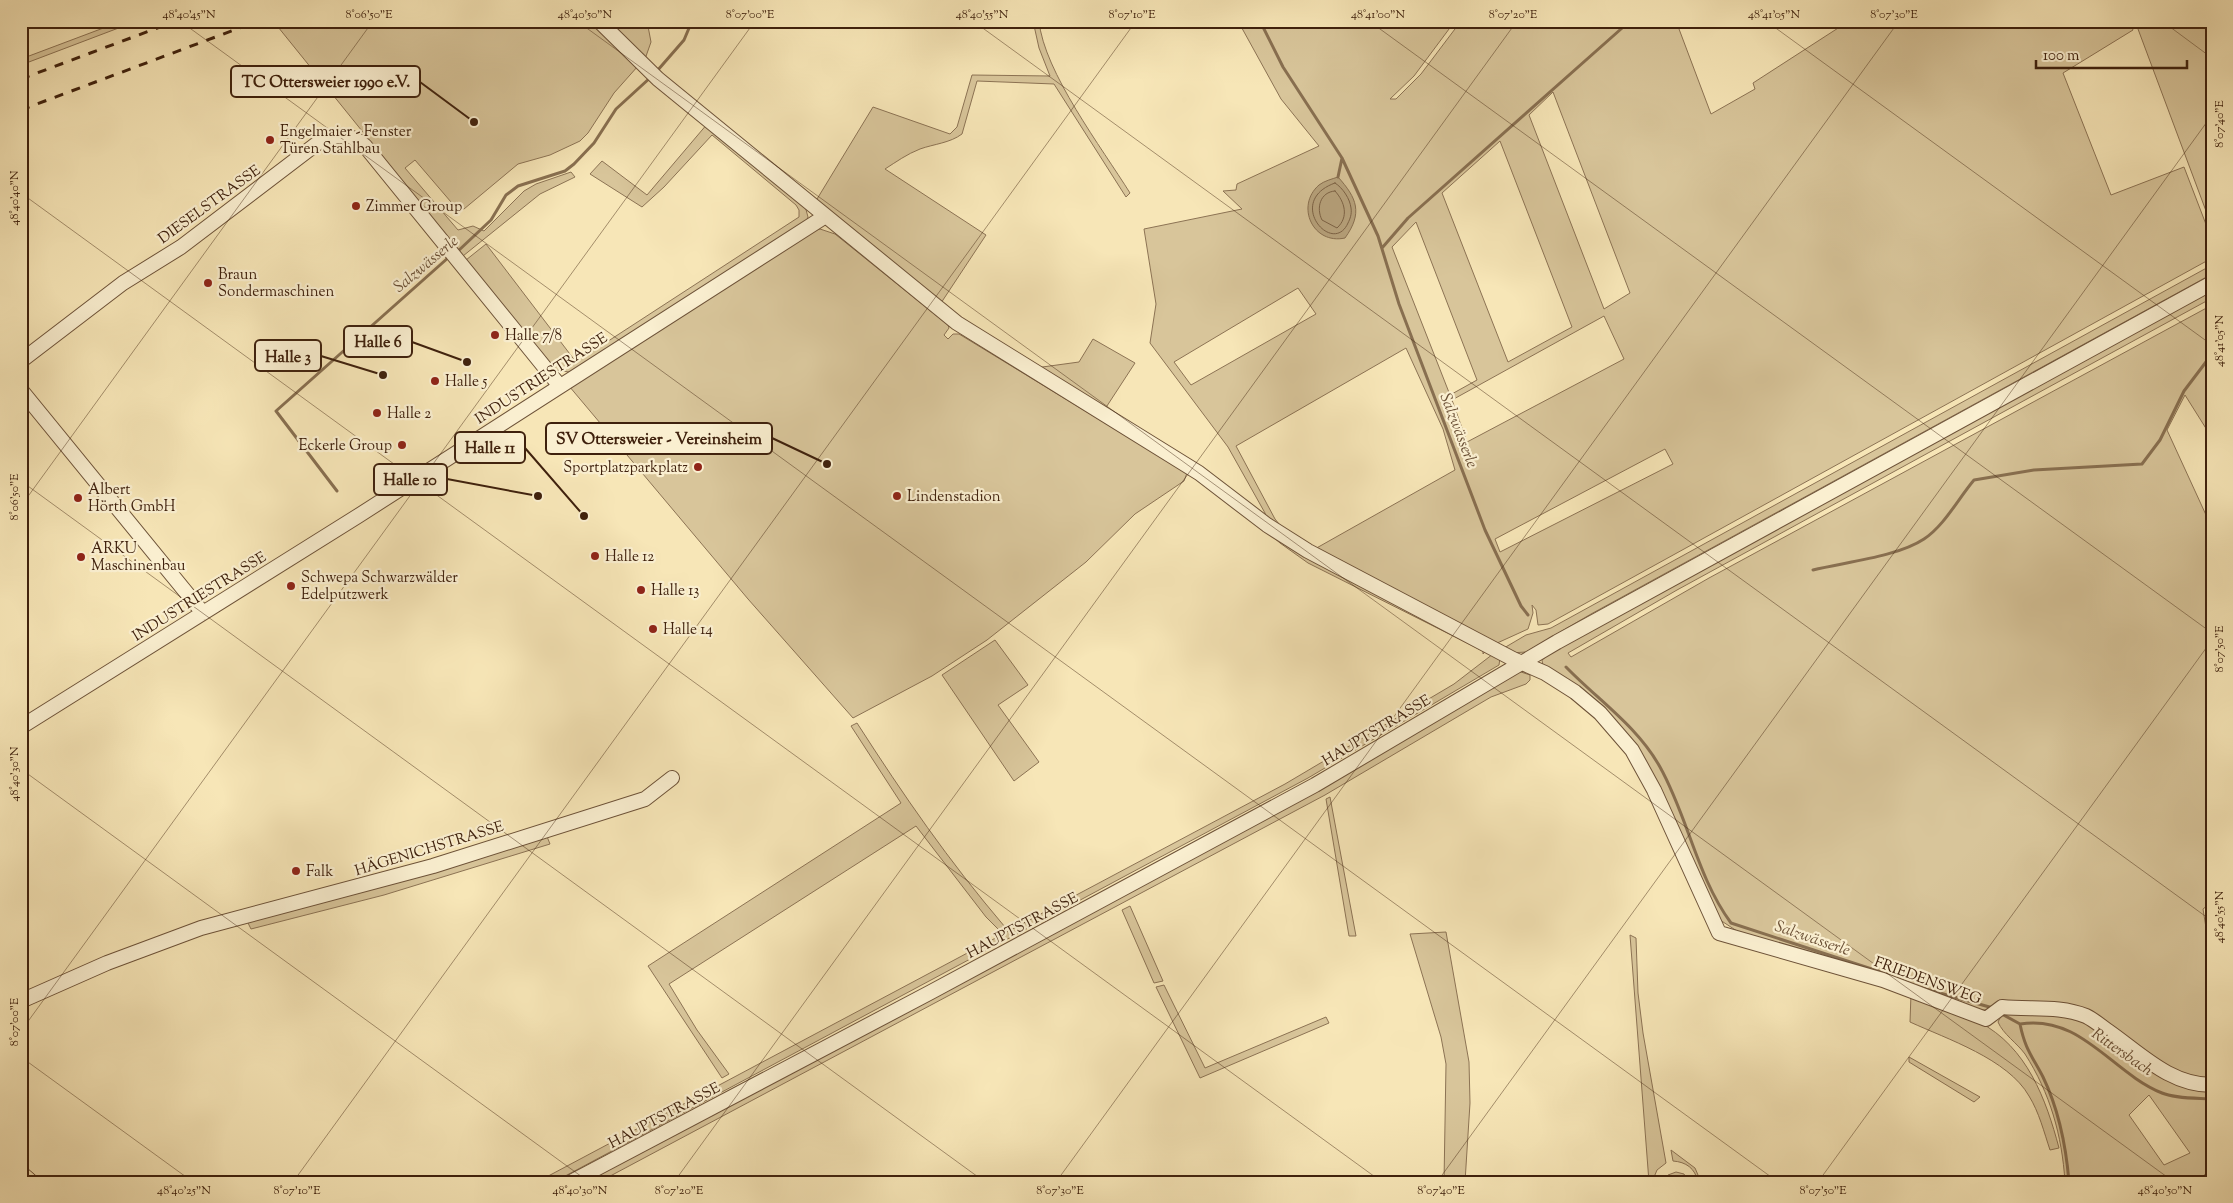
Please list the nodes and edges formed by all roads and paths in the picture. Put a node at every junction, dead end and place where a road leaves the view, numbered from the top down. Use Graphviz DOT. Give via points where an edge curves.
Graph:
graph roads {
  1 [pos="599,21"];
  2 [pos="824,216"];
  3 [pos="2212,283"];
  4 [pos="21,361"];
  5 [pos="559,385"];
  6 [pos="21,390"];
  7 [pos="203,613"];
  8 [pos="1520,663"];
  9 [pos="21,728"];
  10 [pos="672,778"];
  11 [pos="21,1001"];
  12 [pos="2212,1085"];
  13 [pos="21,1175"];
  14 [pos="29,1182"];
  15 [pos="571,1182"];
  1 -- 2 [label="street, FRIEDENSWEG" via="658,79"];
  2 -- 5 [label="street, INDUSTRIESTRASSE"];
  2 -- 8 [label="street, FRIEDENSWEG" via="957,323 1199,473 1284,536 1345,572"];
  3 -- 8 [label="street, HAUPTSTRASSE"];
  4 -- 5 [label="street, DIESELSTRASSE" via="123,283 181,247 319,142 331,136 346,136 365,146"];
  5 -- 7 [label="street, INDUSTRIESTRASSE"];
  6 -- 7 [label="street"];
  7 -- 9 [label="street, INDUSTRIESTRASSE"];
  8 -- 12 [label="street, FRIEDENSWEG" via="1545,673 1575,692 1600,713 1632,750 1654,790 1719,933 1883,980 1986,1019 2002,1007 2025,1010 2063,1008 2088,1017 2170,1076 2189,1084"];
  8 -- 15 [label="street, HAUPTSTRASSE" via="1306,790"];
  10 -- 11 [label="street, HÄGENICHSTRASSE" via="644,799 424,868 193,930 106,963"];
  13 -- 14 [label="main road"];
}
